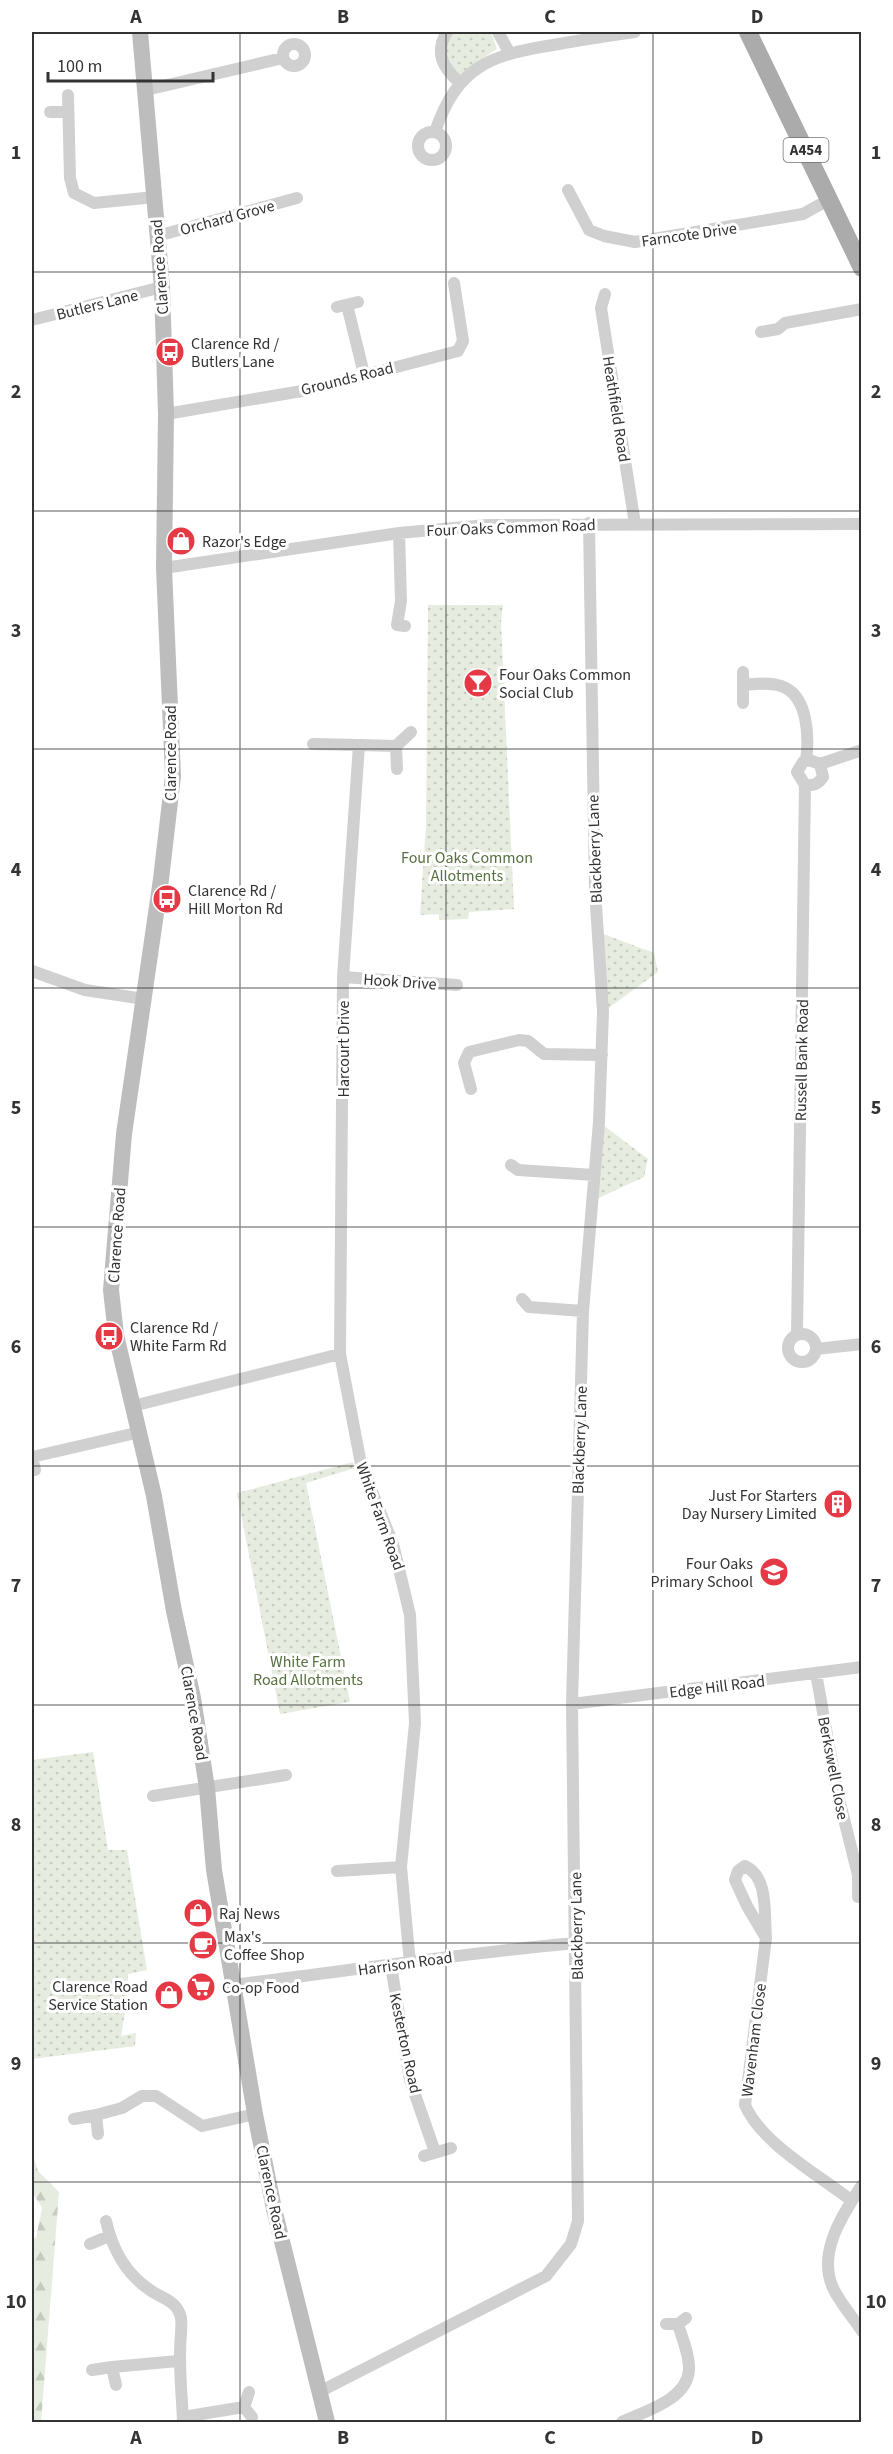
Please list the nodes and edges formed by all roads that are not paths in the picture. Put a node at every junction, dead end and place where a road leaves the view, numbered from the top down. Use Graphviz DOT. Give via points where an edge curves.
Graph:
graph roads {
  1 [pos="140,32"];
  2 [pos="447,32"];
  3 [pos="498,32"];
  4 [pos="635,32"];
  5 [pos="748,32"];
  6 [pos="509,52"];
  7 [pos="283,57"];
  8 [pos="460,83"];
  9 [pos="146,90"];
  10 [pos="68,95"];
  11 [pos="50,112"];
  12 [pos="67,112"];
  13 [pos="435,132"];
  14 [pos="568,190"];
  15 [pos="155,197"];
  16 [pos="297,198"];
  17 [pos="830,200"];
  18 [pos="157,236"];
  19 [pos="861,268"];
  20 [pos="453,283"];
  21 [pos="162,287"];
  22 [pos="605,294"];
  23 [pos="348,304"];
  24 [pos="861,309"];
  25 [pos="32,321"];
  26 [pos="761,332"];
  27 [pos="364,374"];
  28 [pos="166,414"];
  29 [pos="589,523"];
  30 [pos="635,524"];
  31 [pos="861,524"];
  32 [pos="399,533"];
  33 [pos="164,568"];
  34 [pos="397,626"];
  35 [pos="743,672"];
  36 [pos="744,686"];
  37 [pos="743,703"];
  38 [pos="411,732"];
  39 [pos="312,744"];
  40 [pos="359,745"];
  41 [pos="396,746"];
  42 [pos="861,750"];
  43 [pos="806,761"];
  44 [pos="820,764"];
  45 [pos="397,769"];
  46 [pos="805,785"];
  47 [pos="32,971"];
  48 [pos="343,977"];
  49 [pos="457,985"];
  50 [pos="144,999"];
  51 [pos="602,1055"];
  52 [pos="471,1089"];
  53 [pos="511,1166"];
  54 [pos="594,1175"];
  55 [pos="522,1299"];
  56 [pos="583,1311"];
  57 [pos="797,1334"];
  58 [pos="861,1344"];
  59 [pos="816,1349"];
  60 [pos="340,1354"];
  61 [pos="133,1406"];
  62 [pos="140,1432"];
  63 [pos="32,1457"];
  64 [pos="34,1470"];
  65 [pos="861,1667"];
  66 [pos="816,1673"];
  67 [pos="572,1704"];
  68 [pos="286,1775"];
  69 [pos="207,1788"];
  70 [pos="153,1796"];
  71 [pos="401,1867"];
  72 [pos="337,1871"];
  73 [pos="858,1897"];
  74 [pos="766,1938"];
  75 [pos="576,1943"];
  76 [pos="410,1963"];
  77 [pos="391,1966"];
  78 [pos="233,1984"];
  79 [pos="255,2114"];
  80 [pos="96,2115"];
  81 [pos="74,2119"];
  82 [pos="98,2134"];
  83 [pos="451,2148"];
  84 [pos="861,2185"];
  85 [pos="852,2201"];
  86 [pos="106,2221"];
  87 [pos="109,2236"];
  88 [pos="90,2244"];
  89 [pos="677,2322"];
  90 [pos="861,2331"];
  91 [pos="178,2361"];
  92 [pos="112,2367"];
  93 [pos="92,2370"];
  94 [pos="116,2385"];
  95 [pos="249,2392"];
  96 [pos="319,2392"];
  97 [pos="244,2407"];
  98 [pos="252,2417"];
  99 [pos="183,2420"];
  100 [pos="327,2422"];
  101 [pos="622,2422"];
  1 -- 9 [label="street, Clarence Road"];
  2 -- 8 [label="street" via="440,50 442,61"];
  3 -- 6 [label="street"];
  4 -- 6 [label="street"];
  5 -- 17 [label="main road, A454"];
  6 -- 8 [label="street" via="484,63"];
  7 -- 9 [label="street"];
  8 -- 13 [label="street"];
  9 -- 15 [label="street, Clarence Road"];
  10 -- 12 [label="street"];
  11 -- 12 [label="street"];
  12 -- 15 [label="street" via="74,193 94,202"];
  14 -- 17 [label="street, Farncote Drive" via="589,230 634,242 803,214"];
  15 -- 18 [label="street, Clarence Road"];
  16 -- 18 [label="street, Orchard Grove"];
  17 -- 19 [label="main road, A454"];
  18 -- 21 [label="street, Clarence Road"];
  20 -- 27 [label="street, Grounds Road" via="463,341 459,351"];
  21 -- 25 [label="street, Butlers Lane"];
  21 -- 28 [label="street, Clarence Road"];
  22 -- 30 [label="street, Heathfield Road" via="601,308"];
  23 -- 27 [label="street"];
  24 -- 26 [label="street" via="785,323 778,329"];
  27 -- 28 [label="street, Grounds Road" via="308,390"];
  28 -- 33 [label="street, Clarence Road"];
  29 -- 30 [label="street, Four Oaks Common Road"];
  29 -- 32 [label="street, Four Oaks Common Road"];
  29 -- 51 [label="street, Blackberry Lane"];
  30 -- 31 [label="street, Four Oaks Common Road"];
  32 -- 33 [label="street, Four Oaks Common Road"];
  32 -- 34 [label="street" via="401,601"];
  33 -- 50 [label="street, Clarence Road" via="173,776"];
  35 -- 36 [label="street"];
  36 -- 37 [label="street"];
  36 -- 43 [label="street" via="785,682 805,719 809,741"];
  38 -- 41 [label="street"];
  39 -- 40 [label="street"];
  40 -- 41 [label="street"];
  40 -- 48 [label="street, Harcourt Drive"];
  41 -- 45 [label="street"];
  42 -- 44 [label="street"];
  43 -- 44 [label="street"];
  43 -- 46 [label="street, Russell Bank Road" via="797,772"];
  44 -- 46 [label="street" via="823,777 816,785"];
  46 -- 57 [label="street, Russell Bank Road"];
  47 -- 50 [label="street" via="85,990"];
  48 -- 49 [label="street, Hook Drive"];
  48 -- 60 [label="street, Harcourt Drive"];
  50 -- 61 [label="street, Clarence Road" via="124,1134 111,1290 116,1335"];
  51 -- 52 [label="street" via="544,1054 528,1041 519,1040 469,1052 464,1063"];
  51 -- 54 [label="street, Blackberry Lane"];
  53 -- 54 [label="street" via="518,1170"];
  54 -- 56 [label="street, Blackberry Lane"];
  55 -- 56 [label="street" via="529,1307"];
  56 -- 67 [label="street, Blackberry Lane"];
  57 -- 59 [label="street" via="811,1337"];
  57 -- 59 [label="street, Russell Bank Road" via="788,1347 795,1360 808,1360"];
  58 -- 59 [label="street, Russell Bank Road"];
  60 -- 61 [label="street"];
  60 -- 71 [label="street, White Farm Road" via="361,1464 393,1544 411,1615 415,1723"];
  61 -- 62 [label="street, Clarence Road"];
  62 -- 63 [label="street"];
  62 -- 69 [label="street, Clarence Road"];
  63 -- 64 [label="street"];
  65 -- 66 [label="street, Edge Hill Road"];
  66 -- 67 [label="street, Edge Hill Road"];
  66 -- 73 [label="street, Berkswell Close" via="837,1791 858,1875"];
  67 -- 75 [label="street, Blackberry Lane"];
  68 -- 69 [label="street"];
  69 -- 70 [label="street"];
  69 -- 78 [label="street, Clarence Road" via="213,1870"];
  71 -- 72 [label="street"];
  71 -- 76 [label="street, White Farm Road"];
  74 -- 74 [label="street, Wavenham Close" via="735,1880 745,1866 756,1871 761,1881"];
  74 -- 85 [label="street, Wavenham Close" via="745,2104 752,2120 768,2136"];
  75 -- 76 [label="street, Harrison Road"];
  75 -- 96 [label="street, Blackberry Lane" via="578,2221 571,2244 546,2276"];
  76 -- 77 [label="street, Harrison Road"];
  77 -- 78 [label="street, Harrison Road"];
  77 -- 83 [label="street, Kesterton Road" via="410,2080 430,2154"];
  78 -- 79 [label="street, Clarence Road"];
  79 -- 80 [label="street" via="202,2126 156,2096 142,2096 122,2108"];
  79 -- 96 [label="street, Clarence Road"];
  80 -- 81 [label="street"];
  80 -- 82 [label="street"];
  84 -- 85 [label="street"];
  85 -- 90 [label="street" via="830,2241 829,2258 834,2290"];
  86 -- 87 [label="street"];
  87 -- 88 [label="street"];
  87 -- 91 [label="street" via="131,2273 179,2311 182,2320"];
  89 -- 101 [label="street" via="690,2368 688,2381 676,2397"];
  91 -- 92 [label="street"];
  91 -- 99 [label="street"];
  92 -- 93 [label="street"];
  92 -- 94 [label="street"];
  95 -- 97 [label="street"];
  96 -- 100 [label="street, Clarence Road"];
  97 -- 98 [label="street"];
  97 -- 99 [label="street"];
}
